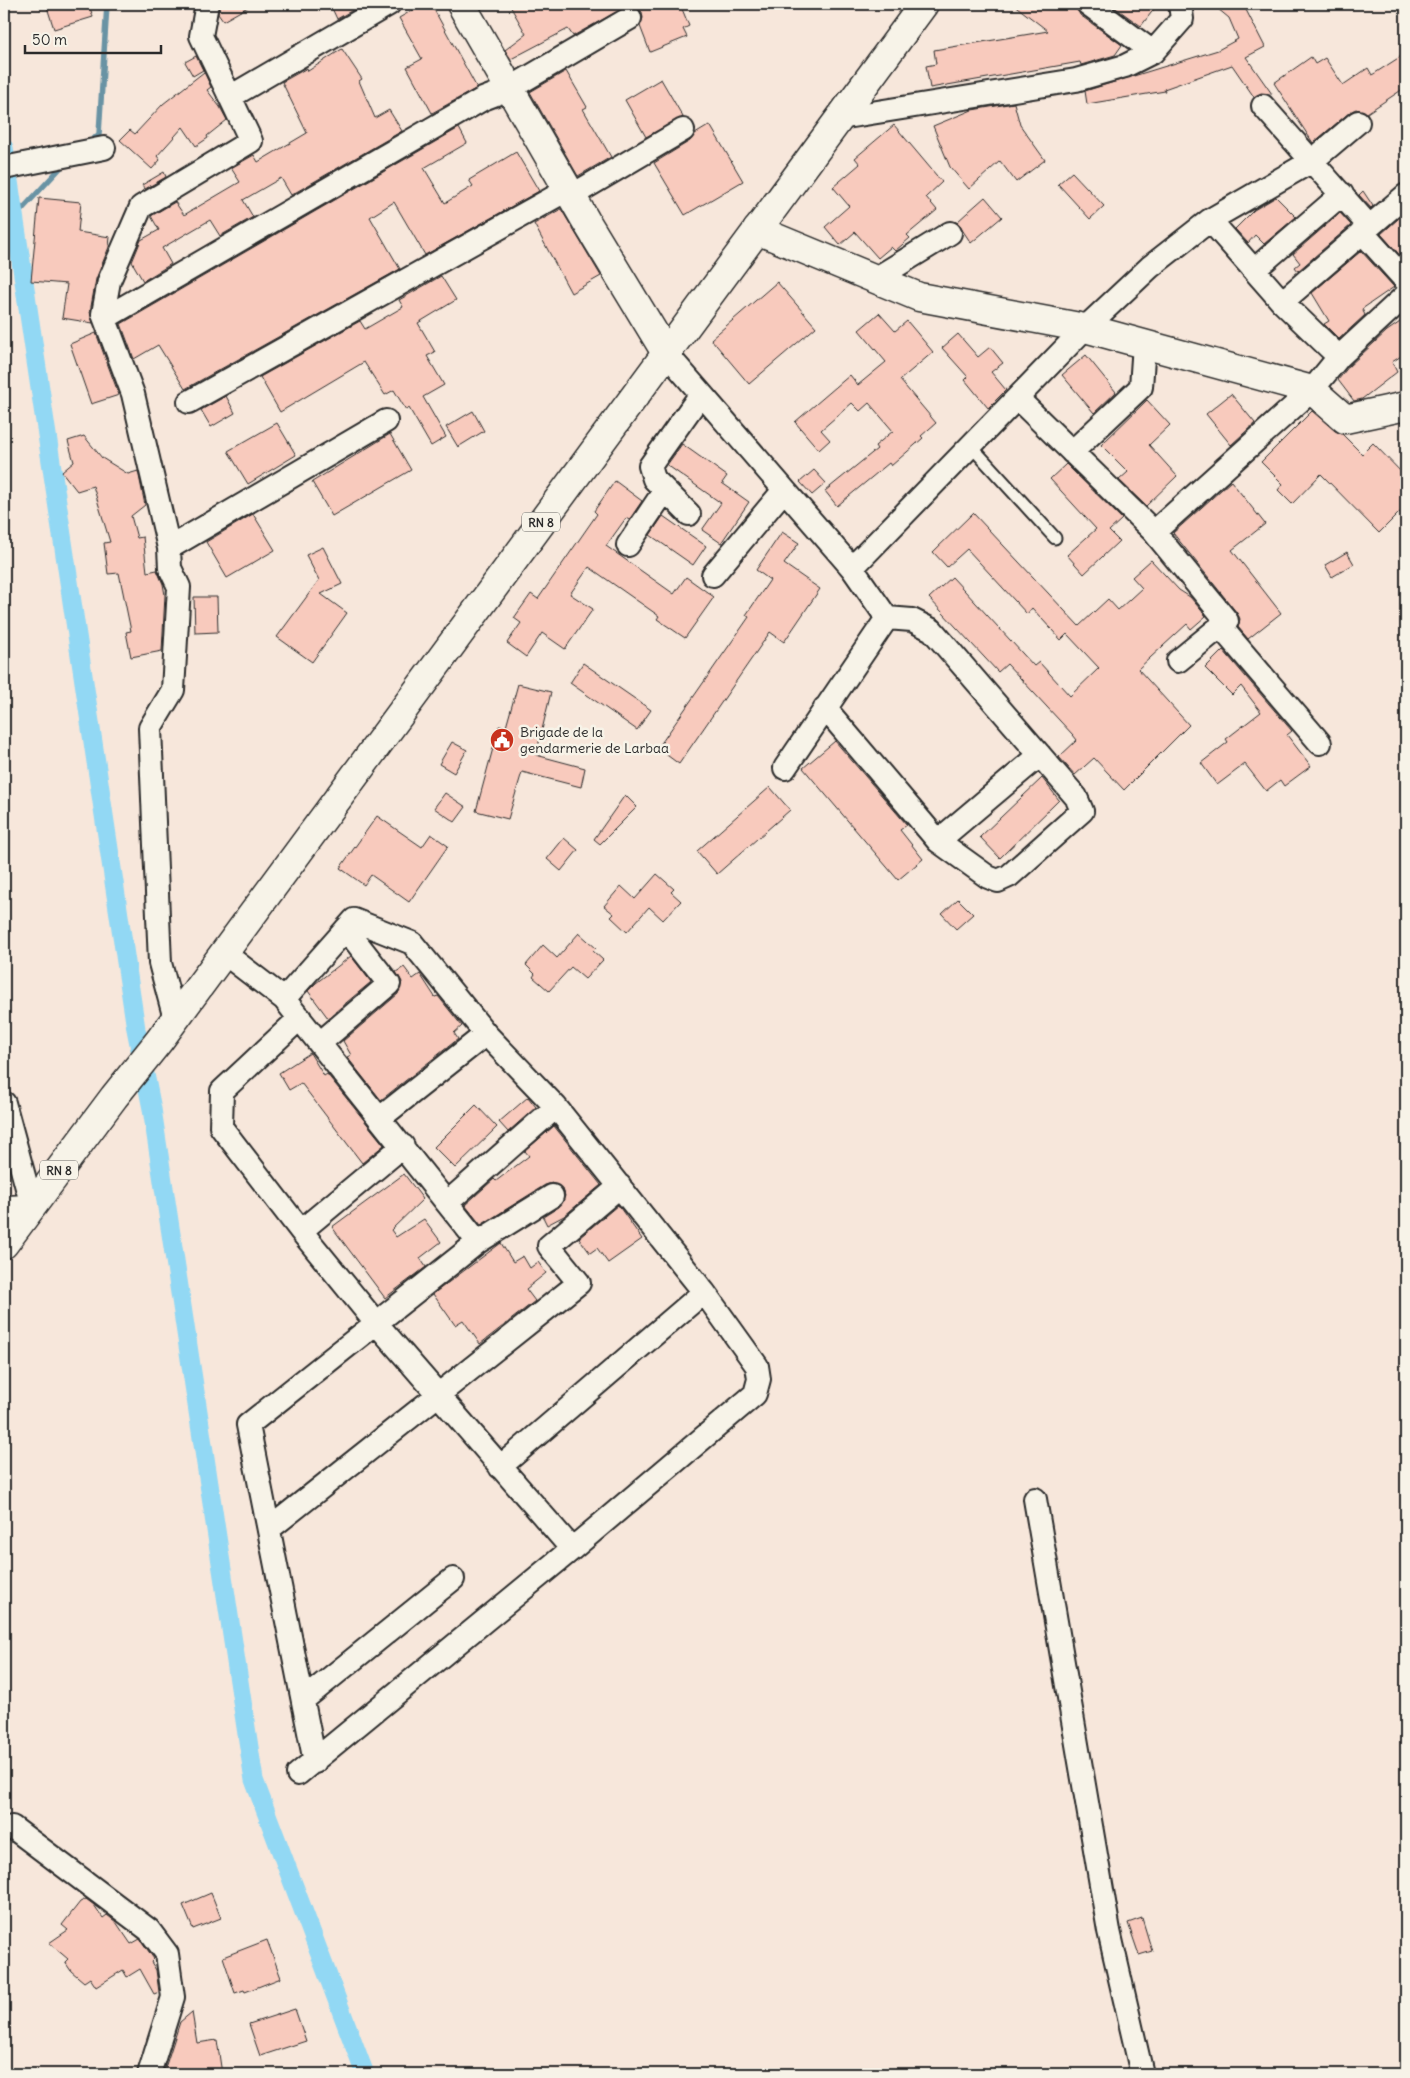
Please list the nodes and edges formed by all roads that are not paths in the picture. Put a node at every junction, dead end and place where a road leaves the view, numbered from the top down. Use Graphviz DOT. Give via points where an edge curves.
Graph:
graph roads {
  1 [pos="207,4"];
  2 [pos="389,4"];
  3 [pos="461,4"];
  4 [pos="924,4"];
  5 [pos="1088,4"];
  6 [pos="1180,4"];
  7 [pos="630,18"];
  8 [pos="1153,52"];
  9 [pos="509,89"];
  10 [pos="230,97"];
  11 [pos="1263,106"];
  12 [pos="840,118"];
  13 [pos="1358,122"];
  14 [pos="683,130"];
  15 [pos="104,148"];
  16 [pos="1312,161"];
  17 [pos="4,168"];
  18 [pos="569,193"];
  19 [pos="1342,194"];
  20 [pos="1406,195"];
  21 [pos="1210,220"];
  22 [pos="1365,229"];
  23 [pos="757,230"];
  24 [pos="950,233"];
  25 [pos="1254,270"];
  26 [pos="875,279"];
  27 [pos="1406,281"];
  28 [pos="1406,295"];
  29 [pos="1282,302"];
  30 [pos="105,318"];
  31 [pos="1085,328"];
  32 [pos="1144,344"];
  33 [pos="666,353"];
  34 [pos="1339,357"];
  35 [pos="1312,390"];
  36 [pos="701,394"];
  37 [pos="1017,398"];
  38 [pos="189,402"];
  39 [pos="1406,406"];
  40 [pos="386,421"];
  41 [pos="971,446"];
  42 [pos="1072,452"];
  43 [pos="665,490"];
  44 [pos="784,490"];
  45 [pos="690,514"];
  46 [pos="1154,532"];
  47 [pos="1055,538"];
  48 [pos="628,545"];
  49 [pos="169,548"];
  50 [pos="852,568"];
  51 [pos="713,575"];
  52 [pos="887,618"];
  53 [pos="1220,626"];
  54 [pos="1178,661"];
  55 [pos="826,708"];
  56 [pos="1320,743"];
  57 [pos="1040,755"];
  58 [pos="785,768"];
  59 [pos="938,841"];
  60 [pos="346,929"];
  61 [pos="224,953"];
  62 [pos="284,999"];
  63 [pos="300,1018"];
  64 [pos="175,1019"];
  65 [pos="486,1034"];
  66 [pos="320,1043"];
  67 [pos="4,1103"];
  68 [pos="556,1107"];
  69 [pos="380,1118"];
  70 [pos="403,1146"];
  71 [pos="620,1186"];
  72 [pos="552,1196"];
  73 [pos="448,1202"];
  74 [pos="32,1206"];
  75 [pos="4,1207"];
  76 [pos="301,1231"];
  77 [pos="478,1242"];
  78 [pos="4,1244"];
  79 [pos="704,1292"];
  80 [pos="376,1323"];
  81 [pos="438,1396"];
  82 [pos="500,1466"];
  83 [pos="1035,1499"];
  84 [pos="269,1529"];
  85 [pos="572,1549"];
  86 [pos="453,1579"];
  87 [pos="303,1700"];
  88 [pos="12,1827"];
  89 [pos="148,2074"];
  90 [pos="1142,2074"];
  1 -- 10 [label="street" via="201,36"];
  2 -- 10 [label="street"];
  3 -- 9 [label="main road"];
  4 -- 12 [label="main road, RN 8"];
  5 -- 8 [label="street"];
  6 -- 8 [label="street" via="1182,19"];
  7 -- 9 [label="street"];
  8 -- 12 [label="street" via="1125,66 1076,80"];
  9 -- 18 [label="main road"];
  9 -- 30 [label="street" via="483,99"];
  10 -- 30 [label="street" via="251,141 141,207 109,281"];
  11 -- 16 [label="street"];
  12 -- 23 [label="main road, RN 8"];
  13 -- 16 [label="street"];
  14 -- 18 [label="street"];
  15 -- 17 [label="street"];
  16 -- 19 [label="street"];
  16 -- 21 [label="street"];
  18 -- 33 [label="main road"];
  18 -- 38 [label="street"];
  19 -- 22 [label="street"];
  19 -- 25 [label="street"];
  20 -- 22 [label="street"];
  21 -- 25 [label="street"];
  21 -- 31 [label="street" via="1150,267"];
  22 -- 27 [label="street"];
  22 -- 29 [label="street"];
  23 -- 26 [label="main road"];
  23 -- 33 [label="main road, RN 8"];
  24 -- 26 [label="street"];
  25 -- 29 [label="street"];
  26 -- 31 [label="main road" via="919,297"];
  28 -- 34 [label="street"];
  29 -- 34 [label="street"];
  30 -- 49 [label="street" via="133,394"];
  31 -- 32 [label="main road"];
  31 -- 37 [label="street"];
  32 -- 35 [label="main road"];
  32 -- 42 [label="street" via="1141,387"];
  33 -- 36 [label="street"];
  33 -- 61 [label="main road, RN 8"];
  34 -- 35 [label="street"];
  35 -- 39 [label="main road" via="1345,419"];
  35 -- 46 [label="street"];
  36 -- 43 [label="street" via="650,466 654,479"];
  36 -- 44 [label="street"];
  37 -- 41 [label="street"];
  37 -- 42 [label="street"];
  40 -- 49 [label="street"];
  41 -- 47 [label="lane"];
  41 -- 50 [label="street"];
  42 -- 46 [label="street"];
  43 -- 45 [label="street"];
  43 -- 48 [label="street"];
  44 -- 50 [label="street"];
  44 -- 51 [label="street"];
  46 -- 53 [label="street" via="1227,621"];
  49 -- 64 [label="street" via="170,568 179,586 173,690 150,728 160,963"];
  50 -- 52 [label="street"];
  52 -- 55 [label="street"];
  52 -- 57 [label="street" via="912,620 932,630"];
  53 -- 54 [label="street"];
  53 -- 56 [label="street"];
  55 -- 58 [label="street"];
  55 -- 59 [label="street"];
  57 -- 59 [label="street"];
  57 -- 59 [label="street" via="1076,797 1082,811 1009,876 998,881 988,877"];
  60 -- 62 [label="street"];
  60 -- 65 [label="street" via="354,920 412,943"];
  60 -- 66 [label="street" via="389,984"];
  61 -- 62 [label="street"];
  61 -- 64 [label="main road, RN 8"];
  62 -- 63 [label="street"];
  63 -- 66 [label="street"];
  63 -- 76 [label="street" via="222,1091 221,1127"];
  64 -- 74 [label="main road, RN 8"];
  65 -- 68 [label="street"];
  65 -- 69 [label="street"];
  66 -- 69 [label="street"];
  67 -- 74 [label="street"];
  68 -- 71 [label="street"];
  68 -- 73 [label="street"];
  69 -- 70 [label="street"];
  70 -- 73 [label="street"];
  70 -- 76 [label="street"];
  71 -- 79 [label="street"];
  71 -- 81 [label="street" via="549,1246 579,1283"];
  72 -- 77 [label="street"];
  73 -- 77 [label="street"];
  74 -- 75 [label="street"];
  74 -- 78 [label="main road, RN 8"];
  76 -- 80 [label="street"];
  77 -- 80 [label="street"];
  79 -- 82 [label="street"];
  79 -- 85 [label="street" via="757,1366 759,1380 755,1394"];
  80 -- 81 [label="street"];
  80 -- 84 [label="street" via="248,1425"];
  81 -- 82 [label="street"];
  81 -- 84 [label="street"];
  82 -- 85 [label="street"];
  83 -- 90 [label="street" via="1109,1931"];
  84 -- 87 [label="street"];
  85 -- 87 [label="street" via="307,1768"];
  86 -- 87 [label="street"];
  88 -- 89 [label="street" via="149,1930 167,1954 173,1997"];
}
